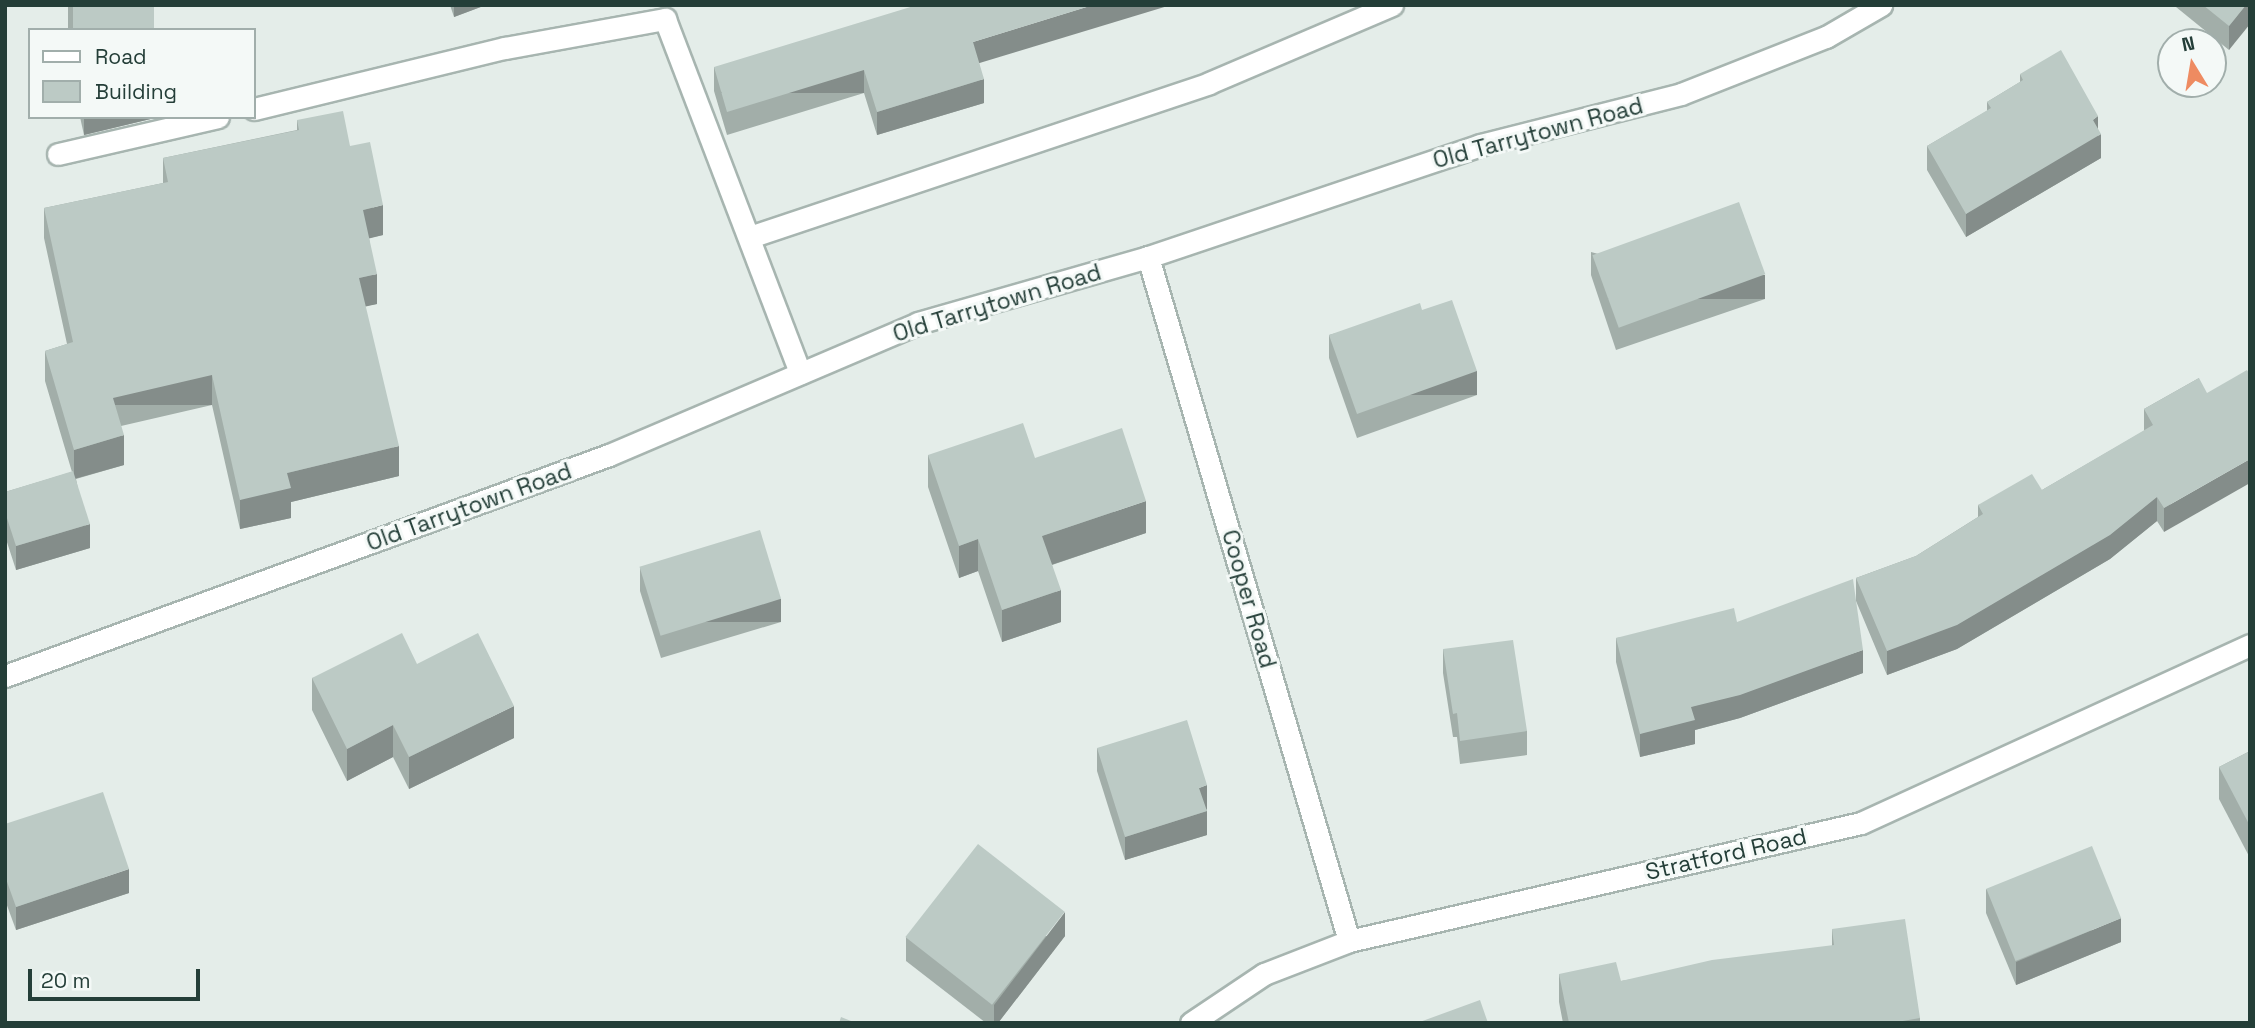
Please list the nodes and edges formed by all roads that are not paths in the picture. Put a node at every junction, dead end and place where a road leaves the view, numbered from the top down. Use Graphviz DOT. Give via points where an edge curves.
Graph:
graph roads {
  1 [pos="1392,5"];
  2 [pos="1881,5"];
  3 [pos="663,12"];
  4 [pos="256,108"];
  5 [pos="209,119"];
  6 [pos="58,154"];
  7 [pos="750,237"];
  8 [pos="1148,257"];
  9 [pos="800,373"];
  10 [pos="2250,645"];
  11 [pos="5,676"];
  12 [pos="1349,941"];
  13 [pos="1191,1023"];
  1 -- 7 [label="street" via="1209,83"];
  2 -- 8 [label="street, Old Tarrytown Road" via="1826,37 1681,94 1480,145"];
  3 -- 4 [label="street"];
  3 -- 7 [label="street"];
  5 -- 6 [label="street"];
  7 -- 9 [label="street"];
  8 -- 9 [label="street, Old Tarrytown Road" via="918,323"];
  8 -- 12 [label="street, Cooper Road"];
  9 -- 11 [label="street, Old Tarrytown Road" via="596,460"];
  10 -- 12 [label="street, Stratford Road" via="1861,823"];
  12 -- 13 [label="street, Stratford Road" via="1264,974"];
}
